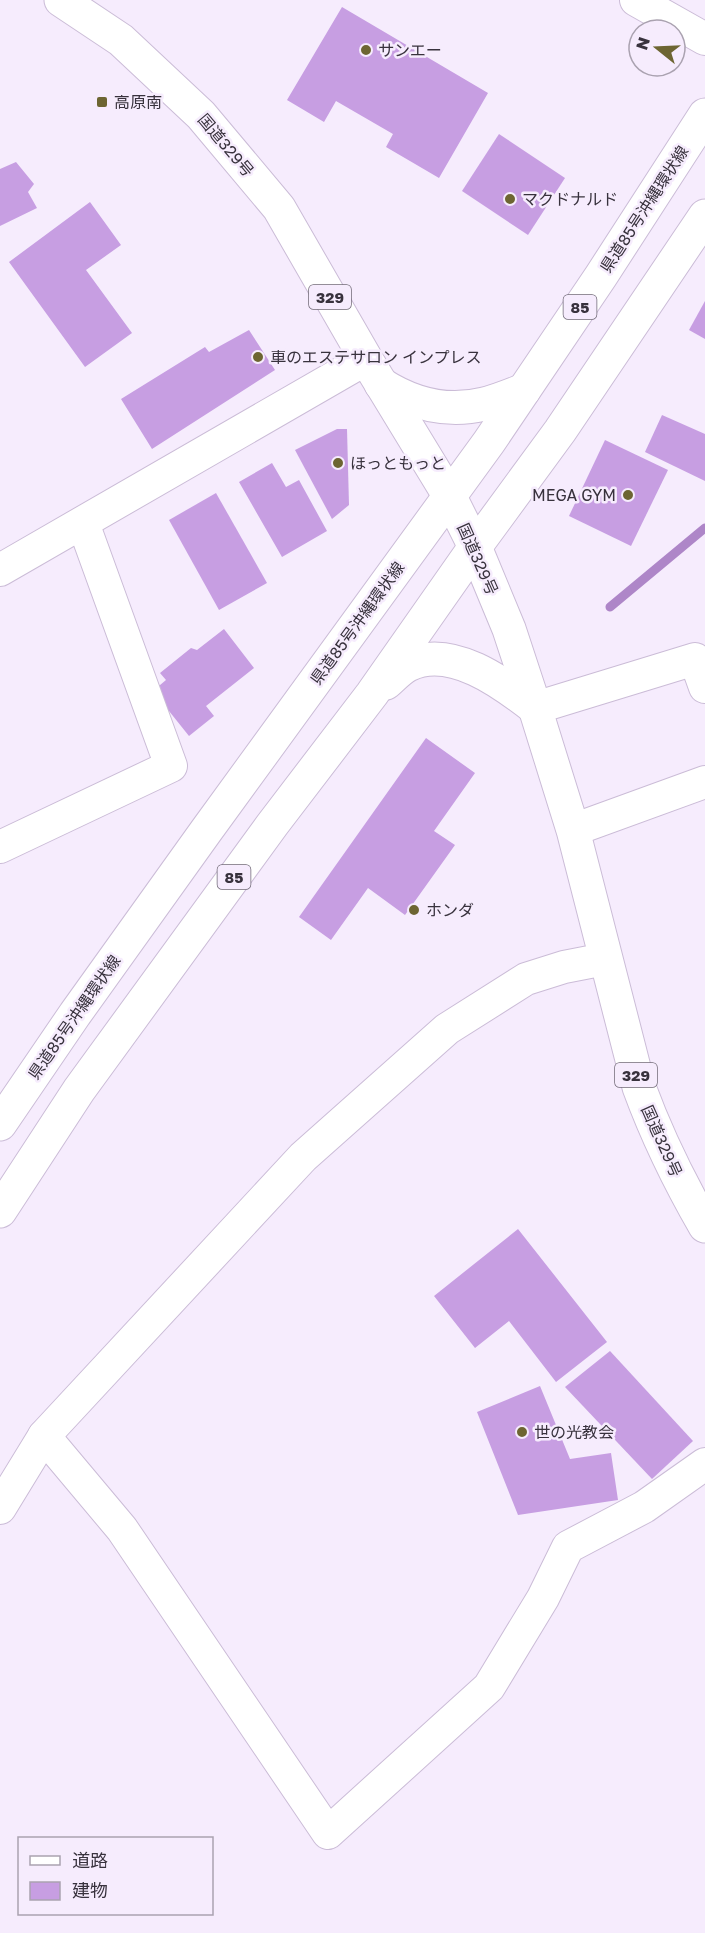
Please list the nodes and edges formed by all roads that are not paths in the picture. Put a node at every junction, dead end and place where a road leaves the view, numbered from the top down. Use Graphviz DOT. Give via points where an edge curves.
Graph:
graph roads {
  1 [pos="61,0"];
  2 [pos="636,0"];
  3 [pos="705,39"];
  4 [pos="705,115"];
  5 [pos="705,216"];
  6 [pos="373,372"];
  7 [pos="524,390"];
  8 [pos="450,497"];
  9 [pos="82,523"];
  10 [pos="475,547"];
  11 [pos="0,570"];
  12 [pos="705,687"];
  13 [pos="372,694"];
  14 [pos="535,708"];
  15 [pos="705,782"];
  16 [pos="573,830"];
  17 [pos="0,847"];
  18 [pos="605,959"];
  19 [pos="0,1124"];
  20 [pos="0,1211"];
  21 [pos="705,1226"];
  22 [pos="44,1436"];
  23 [pos="705,1464"];
  24 [pos="0,1508"];
  1 -- 6 [label="main road, 国道329号 / 329" via="121,40 201,115 279,208"];
  2 -- 3 [label="street"];
  4 -- 7 [label="main road, 県道85号沖縄環状線 / 85"];
  5 -- 10 [label="main road, 85" via="560,430"];
  6 -- 7 [label="main road" via="399,396 429,406 465,408"];
  6 -- 8 [label="main road, 国道329号 / 329"];
  6 -- 9 [label="street"];
  7 -- 8 [label="main road, 県道85号沖縄環状線 / 85"];
  8 -- 10 [label="main road, 国道329号 / 329"];
  8 -- 19 [label="main road, 県道85号沖縄環状線 / 85" via="199,841"];
  9 -- 11 [label="street"];
  9 -- 17 [label="street" via="171,766"];
  10 -- 13 [label="main road, 85"];
  10 -- 14 [label="main road, 国道329号 / 329" via="509,628"];
  12 -- 14 [label="street" via="695,659"];
  13 -- 14 [label="main road" via="408,665 429,660 454,661 507,686"];
  13 -- 20 [label="main road, 85" via="79,1090"];
  14 -- 16 [label="main road, 国道329号 / 329"];
  15 -- 16 [label="street"];
  16 -- 18 [label="main road, 国道329号 / 329"];
  18 -- 21 [label="main road, 国道329号 / 329" via="653,1126"];
  18 -- 22 [label="street" via="526,979 447,1029 303,1157"];
  22 -- 23 [label="street" via="122,1529 328,1833 489,1687 543,1598 568,1547 644,1507"];
  22 -- 24 [label="street"];
}
